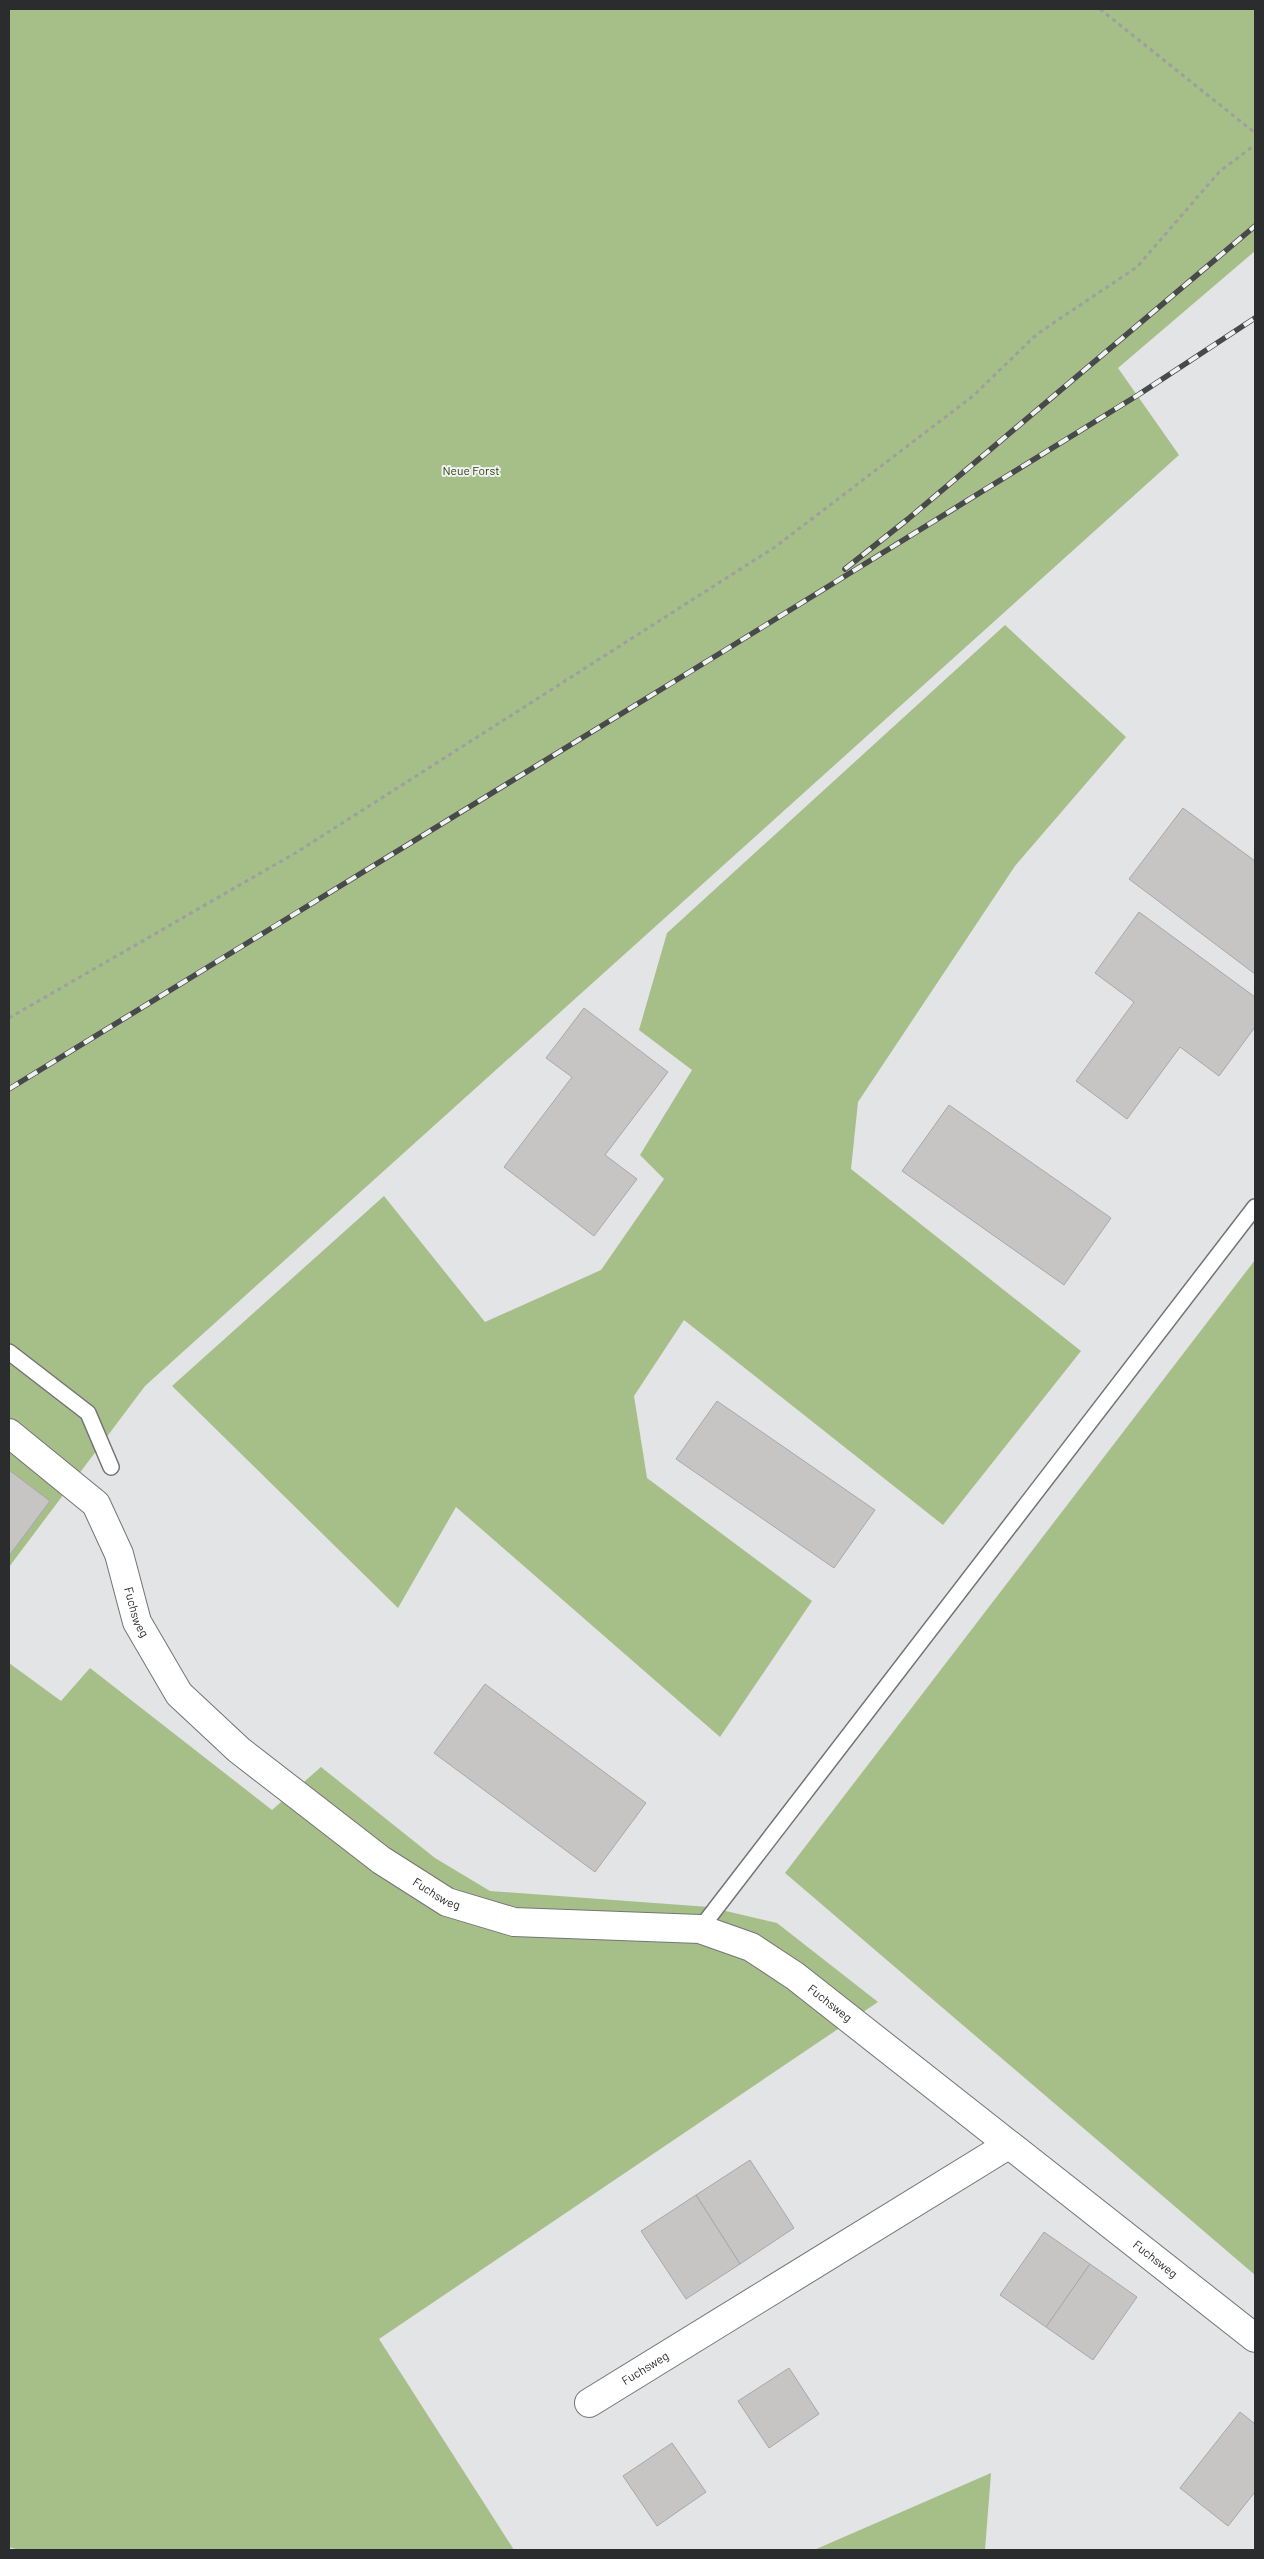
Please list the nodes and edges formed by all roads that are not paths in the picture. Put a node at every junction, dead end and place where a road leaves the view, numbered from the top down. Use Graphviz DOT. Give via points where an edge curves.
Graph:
graph roads {
  1 [pos="1255,1207"];
  2 [pos="9,1352"];
  3 [pos="9,1433"];
  4 [pos="110,1467"];
  5 [pos="700,1929"];
  6 [pos="1008,2145"];
  7 [pos="1255,2338"];
  8 [pos="589,2403"];
  1 -- 5 [label="lane"];
  2 -- 4 [label="lane" via="88,1413"];
  3 -- 5 [label="street, Fuchsweg" via="96,1504 119,1554 137,1622 179,1694 238,1750 381,1860 447,1902 514,1922"];
  5 -- 6 [label="street, Fuchsweg" via="751,1946 796,1976"];
  6 -- 7 [label="street, Fuchsweg"];
  6 -- 8 [label="street, Fuchsweg"];
}
